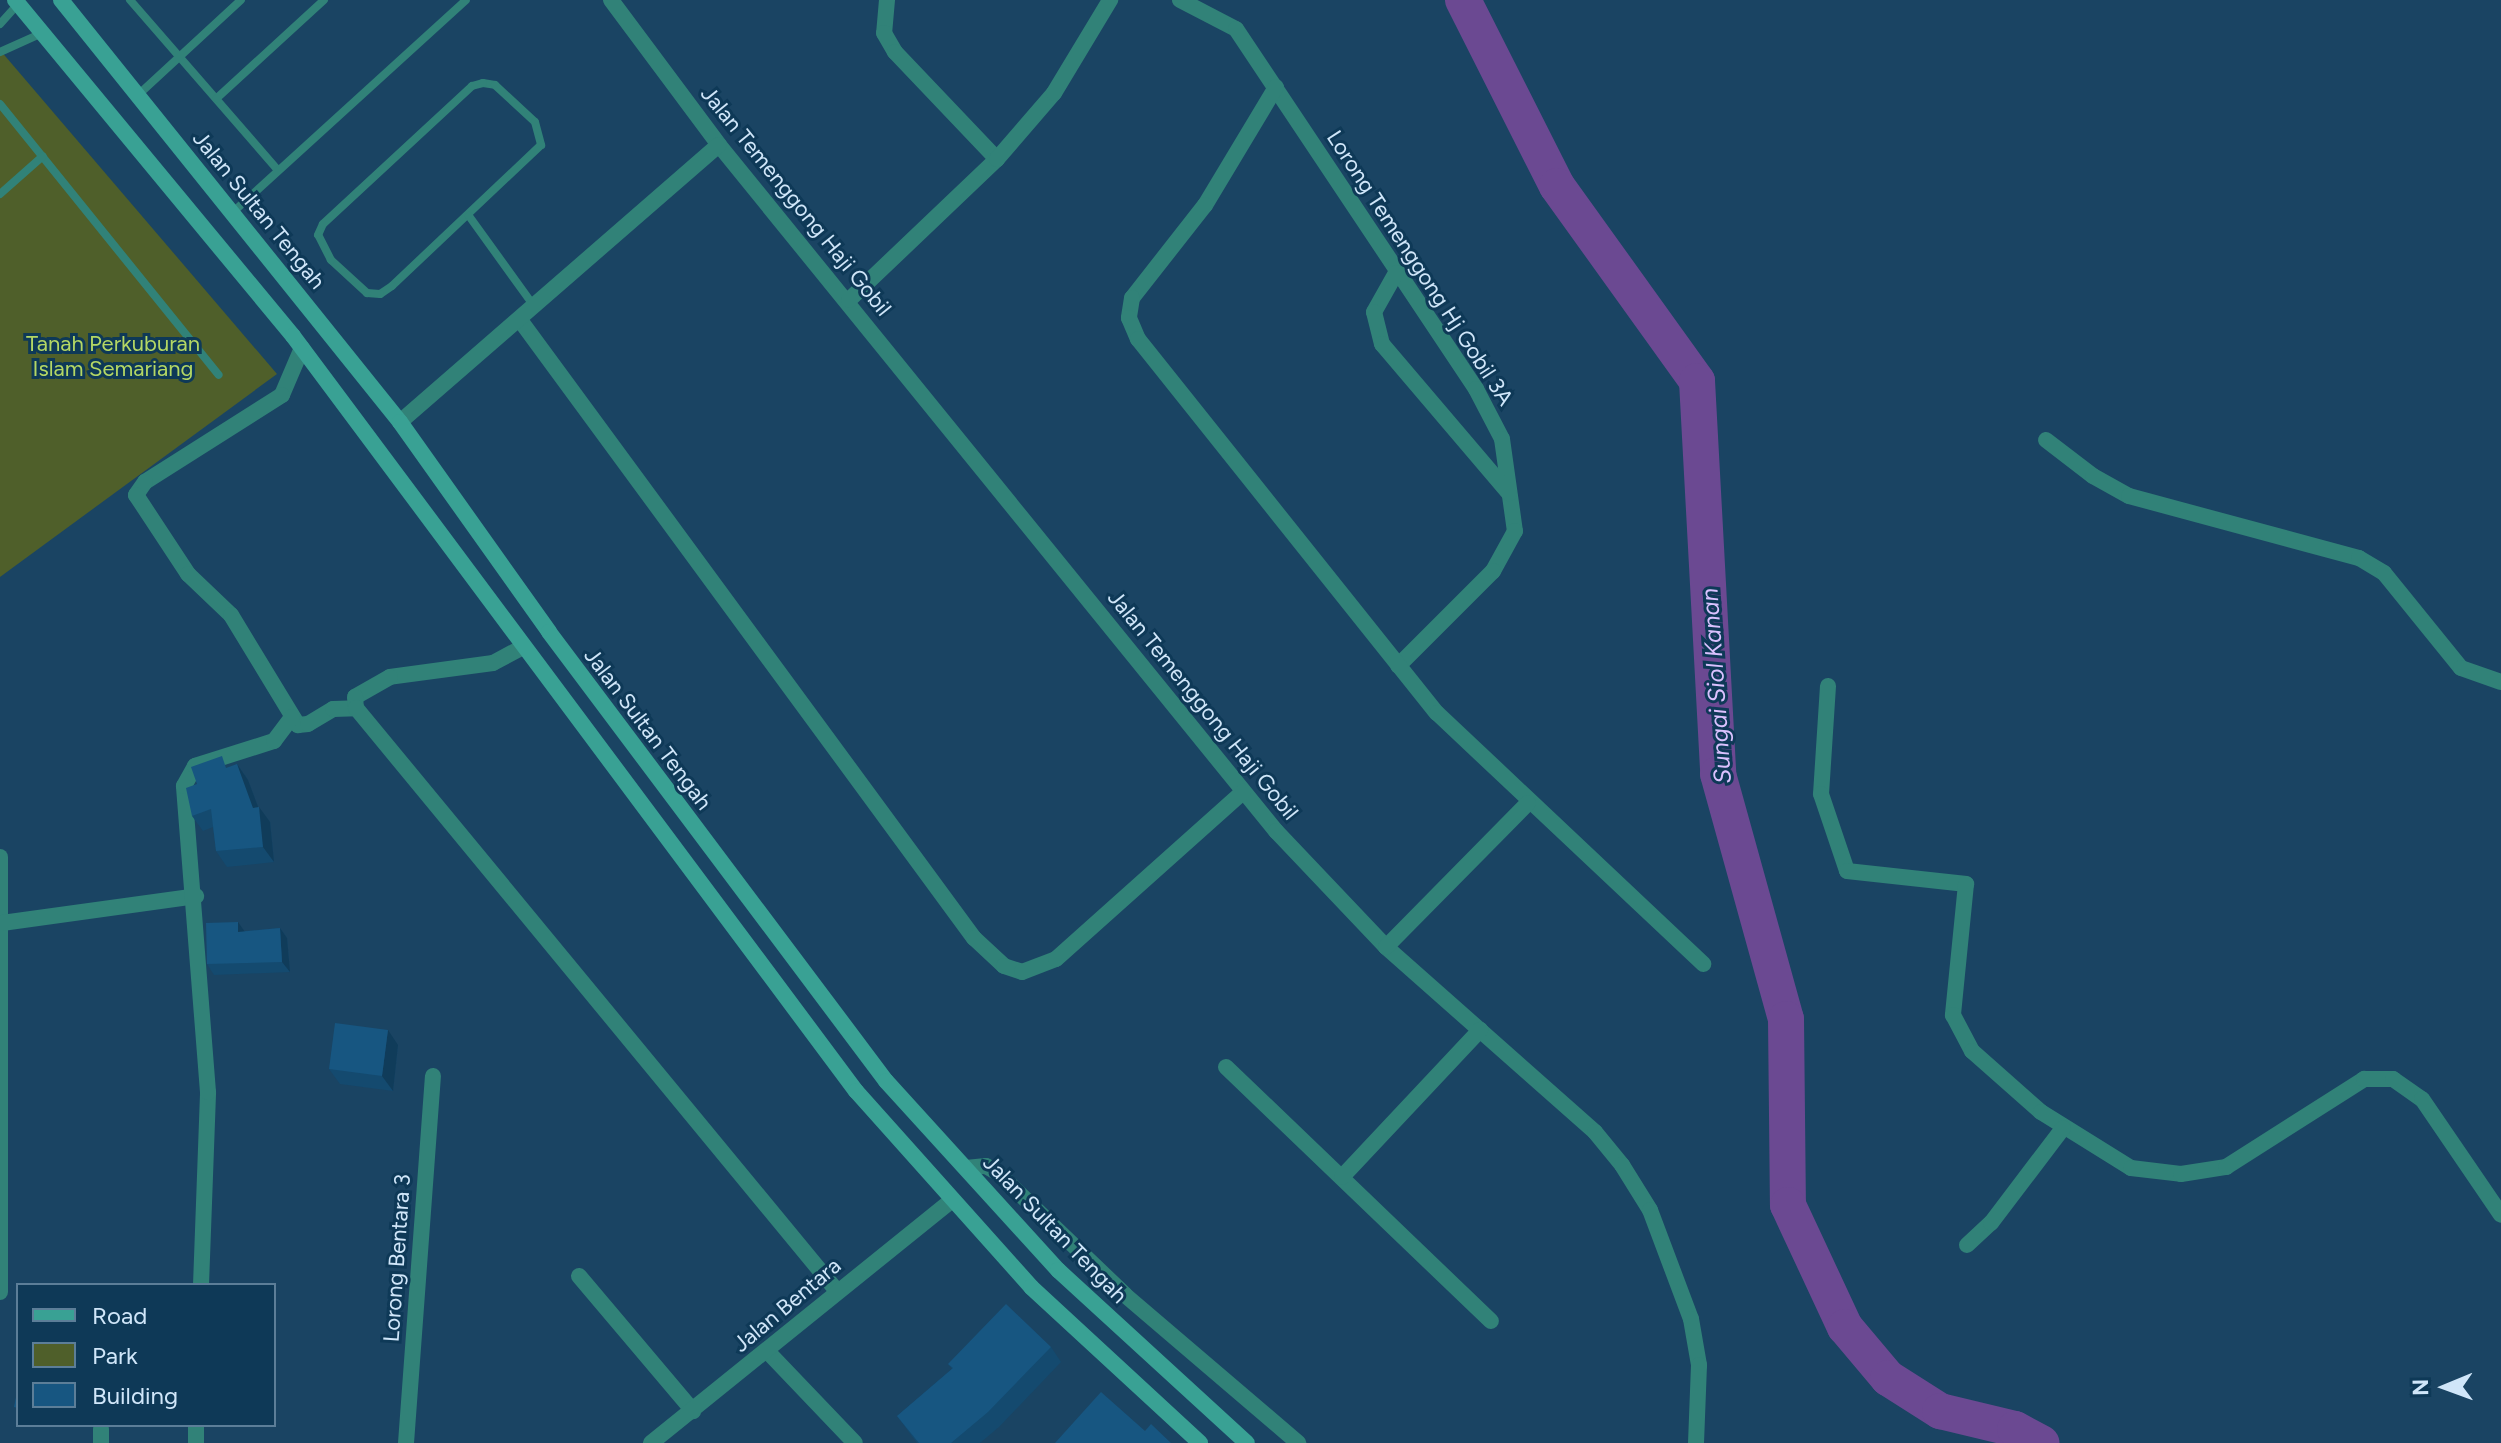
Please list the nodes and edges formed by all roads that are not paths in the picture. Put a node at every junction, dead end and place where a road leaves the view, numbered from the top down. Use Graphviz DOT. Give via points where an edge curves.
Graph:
graph roads {
  1 [pos="61,0"];
  2 [pos="130,0"];
  3 [pos="241,0"];
  4 [pos="324,0"];
  5 [pos="466,0"];
  6 [pos="887,0"];
  7 [pos="1110,0"];
  8 [pos="1180,0"];
  9 [pos="610,1"];
  10 [pos="16,2"];
  11 [pos="0,24"];
  12 [pos="42,32"];
  13 [pos="0,52"];
  14 [pos="179,56"];
  15 [pos="1276,87"];
  16 [pos="137,95"];
  17 [pos="217,98"];
  18 [pos="0,104"];
  19 [pos="719,145"];
  20 [pos="43,156"];
  21 [pos="997,159"];
  22 [pos="278,170"];
  23 [pos="0,194"];
  24 [pos="232,213"];
  25 [pos="469,216"];
  26 [pos="1396,273"];
  27 [pos="849,300"];
  28 [pos="535,307"];
  29 [pos="520,320"];
  30 [pos="302,348"];
  31 [pos="219,375"];
  32 [pos="400,422"];
  33 [pos="2046,440"];
  34 [pos="1509,493"];
  35 [pos="523,647"];
  36 [pos="1398,666"];
  37 [pos="2501,682"];
  38 [pos="1828,686"];
  39 [pos="356,708"];
  40 [pos="292,717"];
  41 [pos="1243,792"];
  42 [pos="1528,803"];
  43 [pos="0,857"];
  44 [pos="196,896"];
  45 [pos="2,923"];
  46 [pos="1386,947"];
  47 [pos="1703,964"];
  48 [pos="1480,1030"];
  49 [pos="1226,1067"];
  50 [pos="433,1076"];
  51 [pos="2063,1128"];
  52 [pos="966,1168"];
  53 [pos="1342,1177"];
  54 [pos="951,1201"];
  55 [pos="2501,1215"];
  56 [pos="1967,1245"];
  57 [pos="579,1276"];
  58 [pos="201,1283"];
  59 [pos="837,1291"];
  60 [pos="0,1292"];
  61 [pos="1491,1321"];
  62 [pos="767,1351"];
  63 [pos="693,1411"];
  64 [pos="406,1443"];
  65 [pos="651,1443"];
  66 [pos="855,1443"];
  67 [pos="1200,1443"];
  68 [pos="1247,1443"];
  69 [pos="1298,1443"];
  70 [pos="1696,1443"];
  1 -- 16 [label="main road, Jalan Sultan Tengah"];
  2 -- 14 [label="lane"];
  3 -- 14 [label="lane"];
  4 -- 17 [label="lane"];
  5 -- 22 [label="lane"];
  6 -- 21 [label="street" via="884,33 895,52"];
  7 -- 21 [label="street" via="1054,93"];
  8 -- 15 [label="street, Lorong Temenggong Hj Gobil 3A" via="1236,29"];
  9 -- 19 [label="street, Jalan Temenggong Haji Gobil"];
  10 -- 11 [label="lane"];
  10 -- 12 [label="main road"];
  12 -- 13 [label="lane"];
  12 -- 30 [label="main road"];
  14 -- 16 [label="lane"];
  14 -- 17 [label="lane"];
  15 -- 26 [label="street, Lorong Temenggong Hj Gobil 3A"];
  15 -- 36 [label="street" via="1205,205 1132,298 1129,318 1138,339"];
  16 -- 24 [label="main road, Jalan Sultan Tengah"];
  17 -- 22 [label="lane"];
  18 -- 20 [label="lane"];
  19 -- 27 [label="street, Jalan Temenggong Haji Gobil"];
  19 -- 28 [label="street"];
  20 -- 23 [label="lane"];
  20 -- 31 [label="lane"];
  21 -- 27 [label="street"];
  22 -- 24 [label="lane"];
  24 -- 32 [label="main road, Jalan Sultan Tengah"];
  25 -- 25 [label="lane" via="541,145 535,122 495,85 483,83 472,86 323,224 318,235 343,274 367,293 380,294"];
  25 -- 28 [label="lane"];
  26 -- 34 [label="street, Lorong Temenggong Hj Gobil 3A" via="1494,421 1507,460"];
  26 -- 34 [label="street" via="1374,312 1382,344"];
  27 -- 41 [label="street, Jalan Temenggong Haji Gobil"];
  28 -- 29 [label="street"];
  29 -- 32 [label="street"];
  29 -- 41 [label="street" via="974,938 1004,966 1022,972 1056,959"];
  30 -- 35 [label="main road"];
  30 -- 40 [label="street" via="282,395 145,482 136,495 188,574 231,615"];
  32 -- 52 [label="main road, Jalan Sultan Tengah" via="820,999"];
  33 -- 37 [label="street" via="2129,496 2359,558 2384,573 2461,668"];
  34 -- 36 [label="street, Lorong Temenggong Hj Gobil 3A" via="1515,531 1504,555 1479,587"];
  35 -- 39 [label="street" via="493,663 390,677 355,697"];
  35 -- 54 [label="main road" via="795,1015"];
  36 -- 42 [label="street" via="1437,713"];
  38 -- 51 [label="street" via="1821,794 1847,871 1966,884 1952,991 1962,1036 1986,1066"];
  39 -- 40 [label="street" via="333,709 308,724 298,725"];
  39 -- 59 [label="street"];
  40 -- 44 [label="street" via="274,741 195,766 187,775 186,818"];
  41 -- 46 [label="street, Jalan Temenggong Haji Gobil"];
  42 -- 46 [label="street"];
  42 -- 47 [label="street"];
  43 -- 45 [label="street"];
  44 -- 45 [label="street"];
  44 -- 58 [label="street" via="198,1001 208,1092"];
  45 -- 60 [label="street"];
  46 -- 48 [label="street, Jalan Temenggong Haji Gobil"];
  48 -- 53 [label="street"];
  48 -- 70 [label="street, Jalan Temenggong Haji Gobil" via="1595,1132 1650,1210 1691,1319 1699,1365"];
  49 -- 53 [label="street"];
  50 -- 64 [label="street, Lorong Bentara 3"];
  51 -- 55 [label="street" via="2131,1168 2156,1175 2206,1171 2251,1154 2364,1079 2379,1076 2411,1088 2422,1099"];
  51 -- 56 [label="street" via="1991,1223"];
  52 -- 68 [label="main road, Jalan Sultan Tengah" via="1058,1270"];
  52 -- 69 [label="street" via="986,1166 998,1173 1125,1295"];
  53 -- 61 [label="street"];
  54 -- 59 [label="street, Jalan Bentara"];
  54 -- 67 [label="main road" via="1117,1371"];
  57 -- 63 [label="street"];
  59 -- 62 [label="street, Jalan Bentara"];
  62 -- 63 [label="street, Jalan Bentara"];
  62 -- 66 [label="street"];
  63 -- 65 [label="street, Jalan Bentara"];
}
